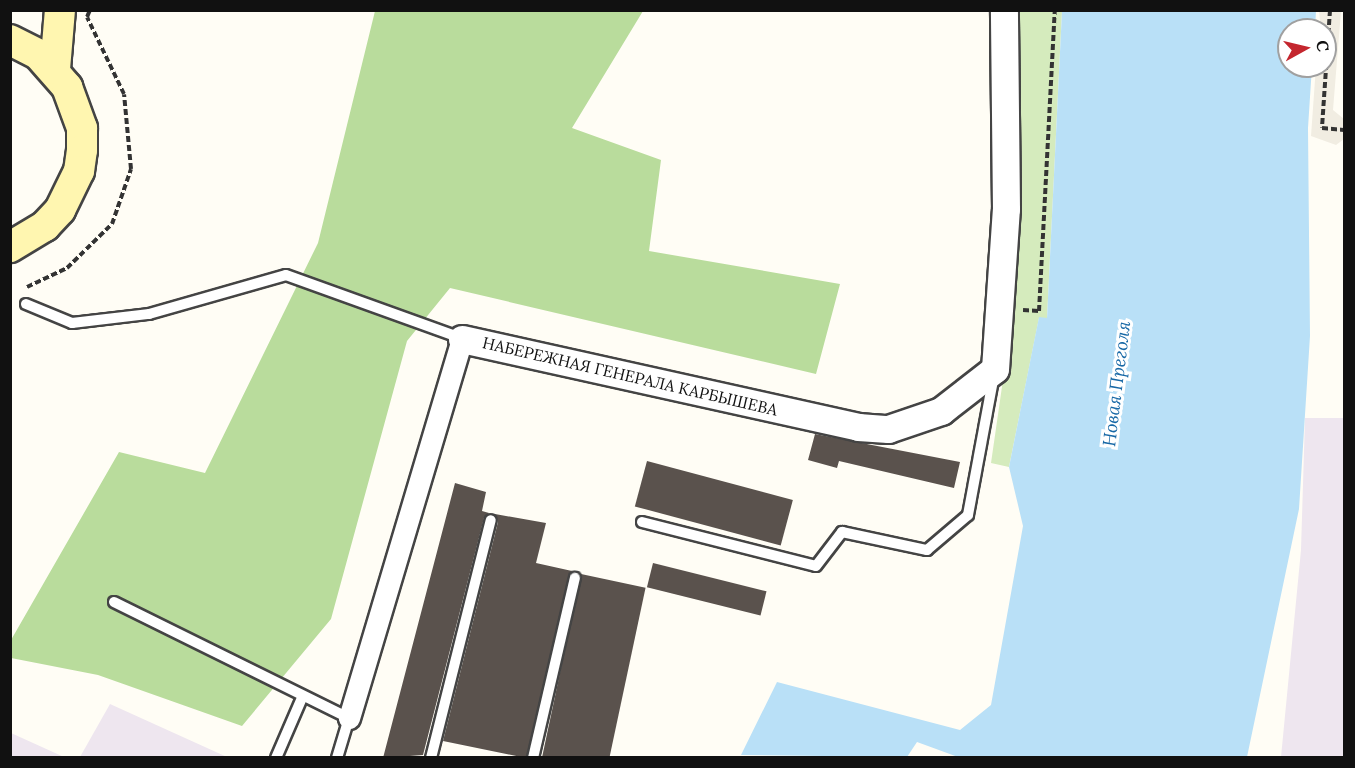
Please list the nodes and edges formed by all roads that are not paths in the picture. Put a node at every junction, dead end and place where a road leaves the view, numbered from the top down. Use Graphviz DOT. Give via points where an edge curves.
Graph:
graph roads {
  1 [pos="60,10"];
  2 [pos="1004,10"];
  3 [pos="10,40"];
  4 [pos="55,69"];
  5 [pos="10,247"];
  6 [pos="26,304"];
  7 [pos="462,339"];
  8 [pos="995,369"];
  9 [pos="491,520"];
  10 [pos="642,522"];
  11 [pos="575,578"];
  12 [pos="114,602"];
  13 [pos="302,698"];
  14 [pos="349,718"];
  15 [pos="276,758"];
  16 [pos="338,758"];
  17 [pos="431,758"];
  18 [pos="533,758"];
  1 -- 4 [label="main road"];
  2 -- 8 [label="street" via="1006,209"];
  3 -- 4 [label="main road"];
  4 -- 5 [label="main road" via="67,87 81,128 79,171 60,210 45,226"];
  6 -- 7 [label="lane" via="72,323 149,314 286,275"];
  7 -- 8 [label="street, НАБЕРЕЖНАЯ ГЕНЕРАЛА КАРБЫШЕВА" via="858,427 888,429 941,411"];
  7 -- 14 [label="street, НАБЕРЕЖНАЯ ГЕНЕРАЛА КАРБЫШЕВА"];
  8 -- 10 [label="lane" via="968,515 927,550 842,532 816,566"];
  9 -- 17 [label="lane"];
  11 -- 18 [label="lane"];
  12 -- 13 [label="lane"];
  13 -- 14 [label="lane"];
  13 -- 15 [label="lane"];
  14 -- 16 [label="lane"];
}
